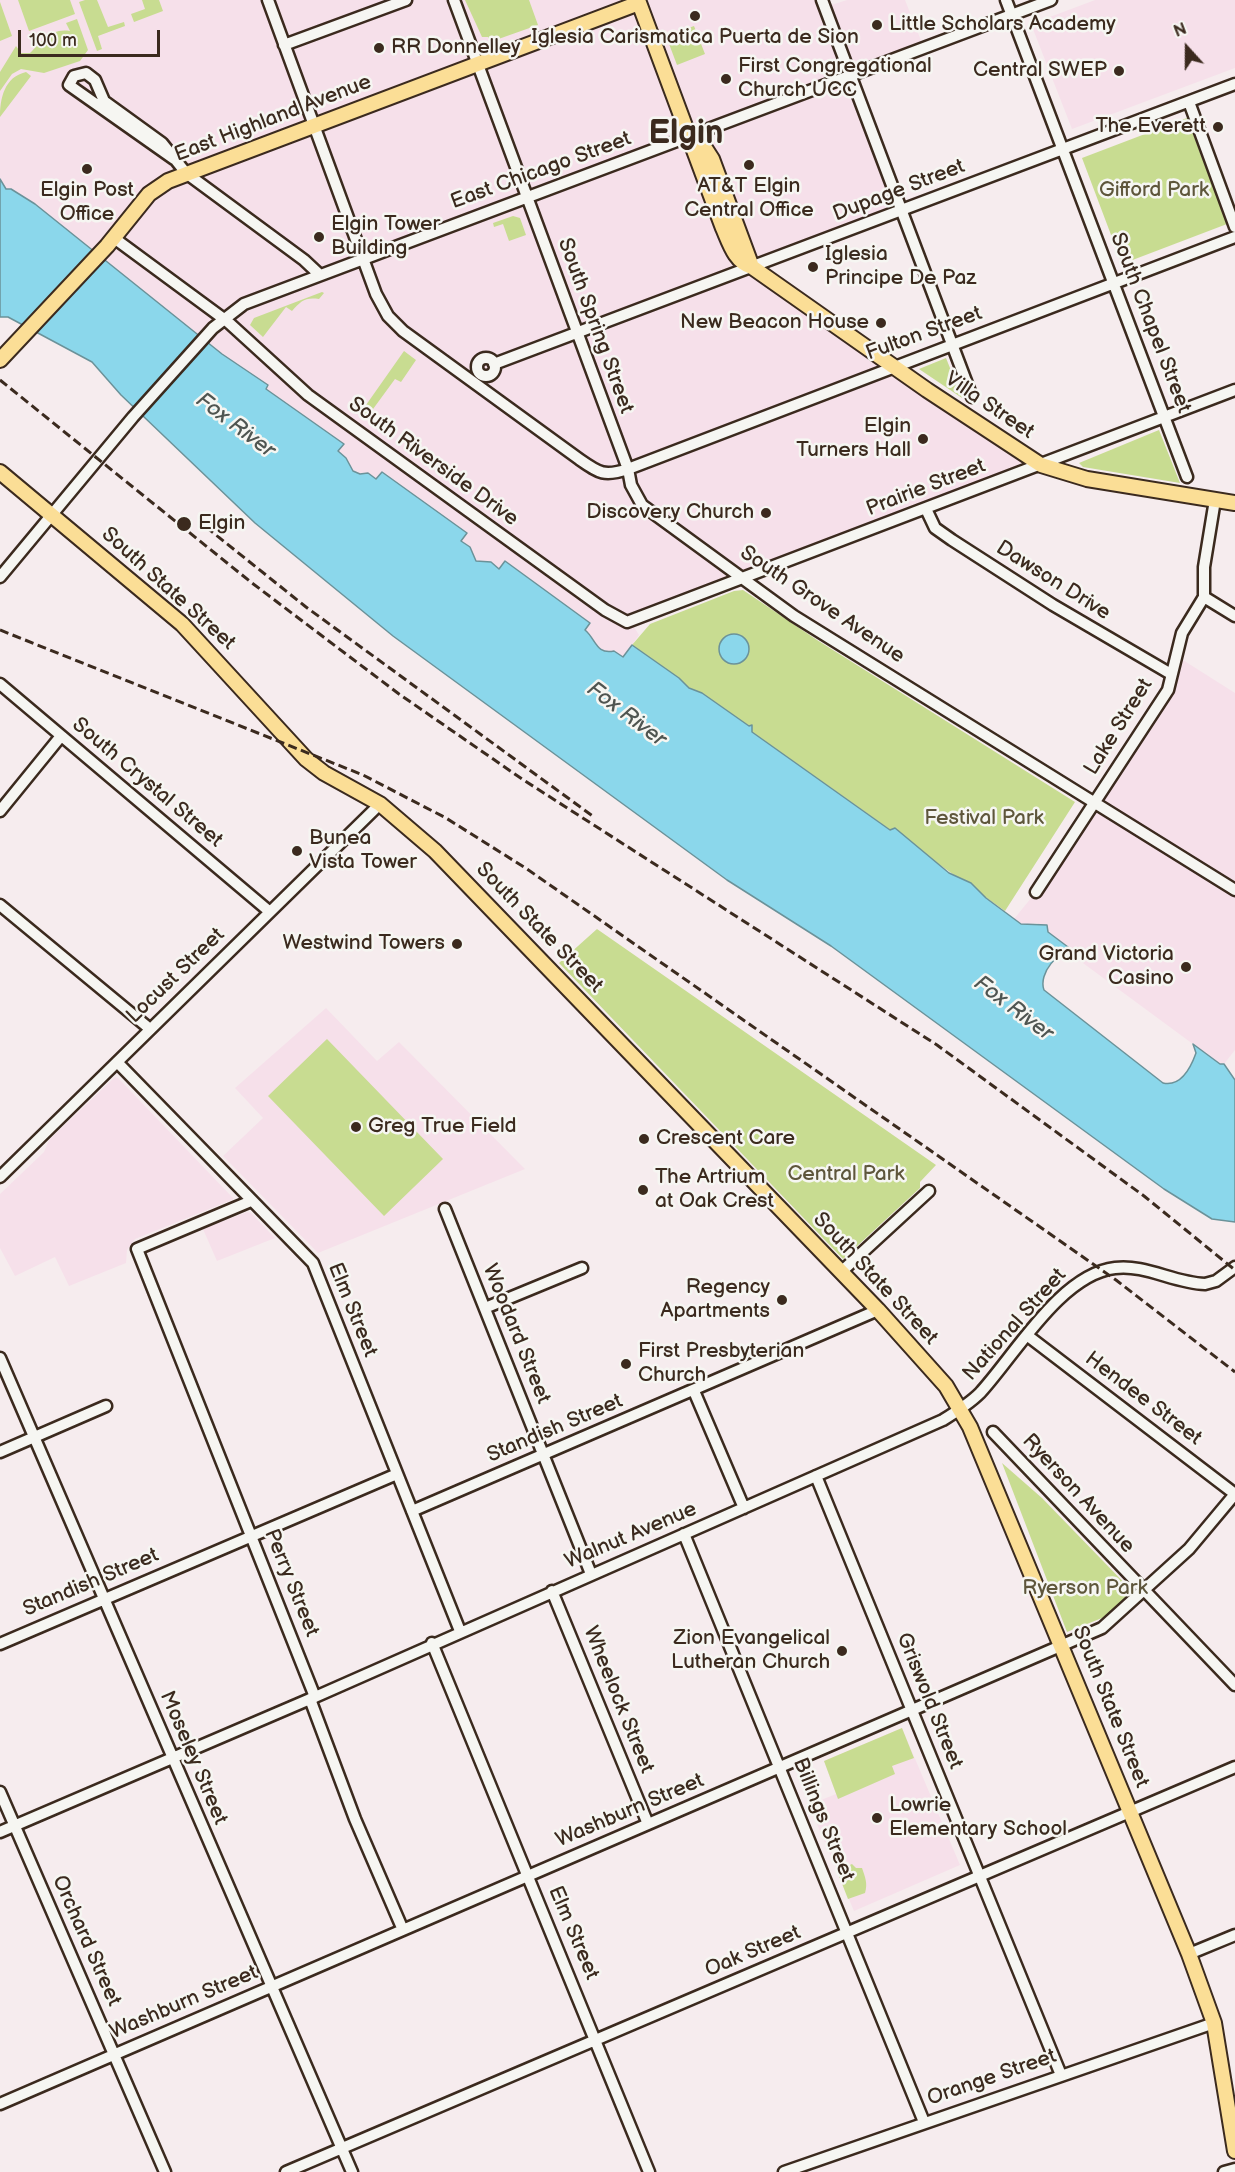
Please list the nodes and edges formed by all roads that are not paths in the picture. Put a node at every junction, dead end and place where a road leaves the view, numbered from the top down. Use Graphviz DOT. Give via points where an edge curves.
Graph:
graph roads {
  1 [pos="268,0"];
  2 [pos="406,0"];
  3 [pos="454,0"];
  4 [pos="822,0"];
  5 [pos="1006,0"];
  6 [pos="1051,0"];
  7 [pos="641,1"];
  8 [pos="1012,15"];
  9 [pos="284,45"];
  10 [pos="479,64"];
  11 [pos="851,75"];
  12 [pos="1235,84"];
  13 [pos="1188,102"];
  14 [pos="314,126"];
  15 [pos="690,136"];
  16 [pos="1063,150"];
  17 [pos="174,159"];
  18 [pos="186,173"];
  19 [pos="526,197"];
  20 [pos="902,210"];
  21 [pos="1235,227"];
  22 [pos="1235,237"];
  23 [pos="111,242"];
  24 [pos="364,258"];
  25 [pos="752,267"];
  26 [pos="320,275"];
  27 [pos="1114,283"];
  28 [pos="223,318"];
  29 [pos="577,333"];
  30 [pos="952,345"];
  31 [pos="0,360"];
  32 [pos="894,366"];
  33 [pos="474,376"];
  34 [pos="1235,390"];
  35 [pos="972,397"];
  36 [pos="1164,417"];
  37 [pos="1041,465"];
  38 [pos="628,469"];
  39 [pos="0,472"];
  40 [pos="1187,477"];
  41 [pos="1215,500"];
  42 [pos="1235,503"];
  43 [pos="926,509"];
  44 [pos="52,512"];
  45 [pos="0,577"];
  46 [pos="743,579"];
  47 [pos="1204,597"];
  48 [pos="1235,616"];
  49 [pos="630,622"];
  50 [pos="1171,674"];
  51 [pos="0,684"];
  52 [pos="61,736"];
  53 [pos="1095,802"];
  54 [pos="380,804"];
  55 [pos="0,811"];
  56 [pos="1235,890"];
  57 [pos="1036,892"];
  58 [pos="0,905"];
  59 [pos="270,912"];
  60 [pos="150,1029"];
  61 [pos="117,1062"];
  62 [pos="0,1176"];
  63 [pos="929,1191"];
  64 [pos="251,1201"];
  65 [pos="445,1209"];
  66 [pos="1235,1267"];
  67 [pos="582,1268"];
  68 [pos="841,1272"];
  69 [pos="485,1308"];
  70 [pos="878,1310"];
  71 [pos="1028,1336"];
  72 [pos="0,1358"];
  73 [pos="694,1391"];
  74 [pos="106,1406"];
  75 [pos="962,1409"];
  76 [pos="993,1432"];
  77 [pos="34,1437"];
  78 [pos="0,1452"];
  79 [pos="544,1454"];
  80 [pos="397,1474"];
  81 [pos="816,1476"];
  82 [pos="1235,1494"];
  83 [pos="744,1508"];
  84 [pos="412,1511"];
  85 [pos="684,1534"];
  86 [pos="251,1535"];
  87 [pos="591,1574"];
  88 [pos="552,1591"];
  89 [pos="1144,1592"];
  90 [pos="104,1599"];
  91 [pos="460,1631"];
  92 [pos="432,1643"];
  93 [pos="0,1644"];
  94 [pos="1062,1644"];
  95 [pos="1235,1685"];
  96 [pos="313,1698"];
  97 [pos="912,1710"];
  98 [pos="172,1757"];
  99 [pos="780,1767"];
  100 [pos="1235,1767"];
  101 [pos="0,1792"];
  102 [pos="1129,1810"];
  103 [pos="648,1824"];
  104 [pos="15,1825"];
  105 [pos="0,1832"];
  106 [pos="529,1876"];
  107 [pos="980,1877"];
  108 [pos="403,1930"];
  109 [pos="849,1933"];
  110 [pos="1235,1935"];
  111 [pos="1189,1954"];
  112 [pos="272,1987"];
  113 [pos="1214,2023"];
  114 [pos="596,2039"];
  115 [pos="114,2055"];
  116 [pos="1061,2075"];
  117 [pos="0,2104"];
  118 [pos="924,2122"];
  119 [pos="342,2148"];
  120 [pos="1235,2151"];
  121 [pos="1235,2169"];
  122 [pos="165,2172"];
  123 [pos="286,2172"];
  124 [pos="352,2172"];
  125 [pos="649,2172"];
  126 [pos="784,2172"];
  127 [pos="1224,2172"];
  1 -- 9 [label="street"];
  2 -- 9 [label="street"];
  3 -- 10 [label="street, South Spring Street"];
  4 -- 11 [label="street"];
  5 -- 8 [label="street, South Chapel Street"];
  6 -- 8 [label="street, East Chicago Street"];
  7 -- 10 [label="main road, East Highland Avenue"];
  7 -- 15 [label="main road, Villa Street"];
  8 -- 11 [label="street, East Chicago Street"];
  8 -- 16 [label="street, South Chapel Street"];
  9 -- 14 [label="street"];
  10 -- 14 [label="main road, East Highland Avenue"];
  10 -- 19 [label="street, South Spring Street"];
  11 -- 15 [label="street, East Chicago Street"];
  11 -- 20 [label="street"];
  12 -- 13 [label="street, Dupage Street"];
  13 -- 16 [label="street, Dupage Street"];
  13 -- 21 [label="street"];
  14 -- 18 [label="main road, East Highland Avenue"];
  14 -- 24 [label="street"];
  15 -- 19 [label="street, East Chicago Street"];
  15 -- 25 [label="main road, Villa Street" via="737,258"];
  16 -- 20 [label="street, Dupage Street"];
  16 -- 27 [label="street, South Chapel Street"];
  17 -- 17 [label="street" via="162,143 104,101 90,75 86,72 74,76 69,85"];
  17 -- 18 [label="street"];
  18 -- 23 [label="main road, East Highland Avenue" via="156,188"];
  18 -- 26 [label="street"];
  19 -- 24 [label="street, East Chicago Street"];
  19 -- 29 [label="street, South Spring Street"];
  20 -- 25 [label="street, Dupage Street"];
  20 -- 30 [label="street"];
  22 -- 27 [label="street, Fulton Street"];
  23 -- 28 [label="street, South Riverside Drive"];
  23 -- 31 [label="main road, East Highland Avenue"];
  24 -- 26 [label="street, East Chicago Street"];
  24 -- 33 [label="street" via="388,316 403,331"];
  25 -- 29 [label="street, Dupage Street"];
  25 -- 32 [label="main road, Villa Street"];
  26 -- 28 [label="street, East Chicago Street" via="244,304"];
  27 -- 30 [label="street, Fulton Street"];
  27 -- 36 [label="street, South Chapel Street"];
  28 -- 44 [label="street, East Chicago Street"];
  28 -- 49 [label="street, South Riverside Drive" via="308,395 618,620"];
  29 -- 33 [label="street, Dupage Street" via="494,364 491,374"];
  29 -- 38 [label="street, South Spring Street"];
  30 -- 32 [label="street, Fulton Street"];
  30 -- 35 [label="street"];
  32 -- 37 [label="main road, Villa Street"];
  32 -- 38 [label="street, Fulton Street"];
  33 -- 38 [label="street" via="600,473 610,475"];
  34 -- 36 [label="street, Prairie Street"];
  36 -- 37 [label="street, Prairie Street"];
  36 -- 40 [label="street, South Chapel Street"];
  37 -- 41 [label="main road, Villa Street" via="1087,479"];
  37 -- 43 [label="street, Prairie Street"];
  38 -- 46 [label="street, South Grove Avenue" via="634,493 646,509"];
  39 -- 44 [label="main road, South State Street"];
  41 -- 42 [label="main road, Villa Street"];
  41 -- 47 [label="street" via="1204,567"];
  43 -- 46 [label="street, Prairie Street"];
  43 -- 50 [label="street, Dawson Drive" via="933,526 944,534"];
  44 -- 45 [label="street, East Chicago Street"];
  44 -- 54 [label="main road, South State Street" via="182,624 306,759"];
  46 -- 49 [label="street, Prairie Street"];
  46 -- 53 [label="street, South Grove Avenue" via="794,616"];
  47 -- 48 [label="street"];
  47 -- 50 [label="street, Lake Street" via="1182,633"];
  50 -- 53 [label="street, Lake Street" via="1168,690"];
  51 -- 52 [label="street, South Crystal Street"];
  52 -- 55 [label="street"];
  52 -- 59 [label="street, South Crystal Street"];
  53 -- 56 [label="street, South Grove Avenue"];
  53 -- 57 [label="street, Lake Street"];
  54 -- 59 [label="street, Locust Street"];
  54 -- 68 [label="main road, South State Street" via="435,851"];
  58 -- 60 [label="street"];
  59 -- 60 [label="street, Locust Street"];
  60 -- 61 [label="street, Locust Street"];
  61 -- 62 [label="street, Locust Street"];
  61 -- 64 [label="street, Elm Street"];
  63 -- 68 [label="street"];
  64 -- 80 [label="street, Elm Street" via="313,1263"];
  64 -- 86 [label="street, Perry Street" via="137,1249"];
  65 -- 69 [label="street, Woodard Street"];
  66 -- 71 [label="street, National Street" via="1205,1284 1123,1267 1094,1272 1066,1292"];
  67 -- 69 [label="street"];
  68 -- 70 [label="main road, South State Street"];
  69 -- 79 [label="street, Woodard Street"];
  70 -- 73 [label="street, Standish Street"];
  70 -- 75 [label="main road, South State Street"];
  71 -- 75 [label="street, National Street"];
  71 -- 82 [label="street, Hendee Street"];
  72 -- 77 [label="street, Moseley Street"];
  73 -- 79 [label="street, Standish Street"];
  73 -- 83 [label="street"];
  74 -- 77 [label="street"];
  75 -- 81 [label="street, Walnut Avenue"];
  75 -- 94 [label="main road, South State Street"];
  76 -- 89 [label="street, Ryerson Avenue"];
  77 -- 78 [label="street"];
  77 -- 90 [label="street, Moseley Street"];
  79 -- 84 [label="street, Standish Street"];
  79 -- 87 [label="street, Woodard Street"];
  80 -- 84 [label="street, Elm Street"];
  80 -- 86 [label="street, Standish Street"];
  81 -- 83 [label="street, Walnut Avenue"];
  81 -- 97 [label="street, Griswold Street"];
  82 -- 89 [label="street, Washburn Street" via="1189,1549"];
  83 -- 85 [label="street, Walnut Avenue"];
  84 -- 91 [label="street, Elm Street"];
  85 -- 87 [label="street, Walnut Avenue"];
  85 -- 99 [label="street, Billings Street"];
  86 -- 90 [label="street, Standish Street"];
  86 -- 96 [label="street, Perry Street"];
  87 -- 88 [label="street, Walnut Avenue"];
  88 -- 91 [label="street, Walnut Avenue"];
  88 -- 103 [label="street, Wheelock Street"];
  89 -- 94 [label="street, Washburn Street" via="1102,1628"];
  89 -- 95 [label="street, Ryerson Avenue"];
  90 -- 93 [label="street, Standish Street"];
  90 -- 98 [label="street, Moseley Street"];
  91 -- 92 [label="street, Walnut Avenue"];
  92 -- 96 [label="street, Walnut Avenue"];
  92 -- 106 [label="street, Elm Street"];
  94 -- 97 [label="street, Washburn Street"];
  94 -- 102 [label="main road, South State Street"];
  96 -- 98 [label="street, Walnut Avenue"];
  96 -- 108 [label="street, Perry Street" via="355,1819"];
  97 -- 99 [label="street, Washburn Street"];
  97 -- 107 [label="street, Griswold Street"];
  98 -- 104 [label="street, Walnut Avenue"];
  98 -- 112 [label="street, Moseley Street"];
  99 -- 103 [label="street, Washburn Street"];
  99 -- 109 [label="street, Billings Street"];
  100 -- 102 [label="street, Oak Street"];
  101 -- 104 [label="street, Orchard Street"];
  102 -- 107 [label="street, Oak Street"];
  102 -- 111 [label="main road, South State Street"];
  103 -- 106 [label="street, Washburn Street"];
  104 -- 105 [label="street, Walnut Avenue"];
  104 -- 115 [label="street, Orchard Street"];
  106 -- 108 [label="street, Washburn Street"];
  106 -- 114 [label="street, Elm Street"];
  107 -- 109 [label="street, Oak Street"];
  107 -- 116 [label="street, Griswold Street"];
  108 -- 112 [label="street, Washburn Street"];
  109 -- 114 [label="street, Oak Street"];
  109 -- 118 [label="street, Billings Street"];
  110 -- 111 [label="street"];
  111 -- 113 [label="main road, South State Street"];
  112 -- 115 [label="street, Washburn Street"];
  112 -- 119 [label="street, Moseley Street"];
  113 -- 116 [label="street, Orange Street"];
  113 -- 120 [label="main road, South State Street"];
  114 -- 119 [label="street, Oak Street"];
  114 -- 125 [label="street, Elm Street"];
  115 -- 117 [label="street, Washburn Street"];
  115 -- 122 [label="street, Orchard Street"];
  116 -- 118 [label="street, Orange Street"];
  118 -- 126 [label="street, Orange Street"];
  119 -- 123 [label="street, Oak Street"];
  119 -- 124 [label="street, Moseley Street"];
  121 -- 127 [label="street"];
}
